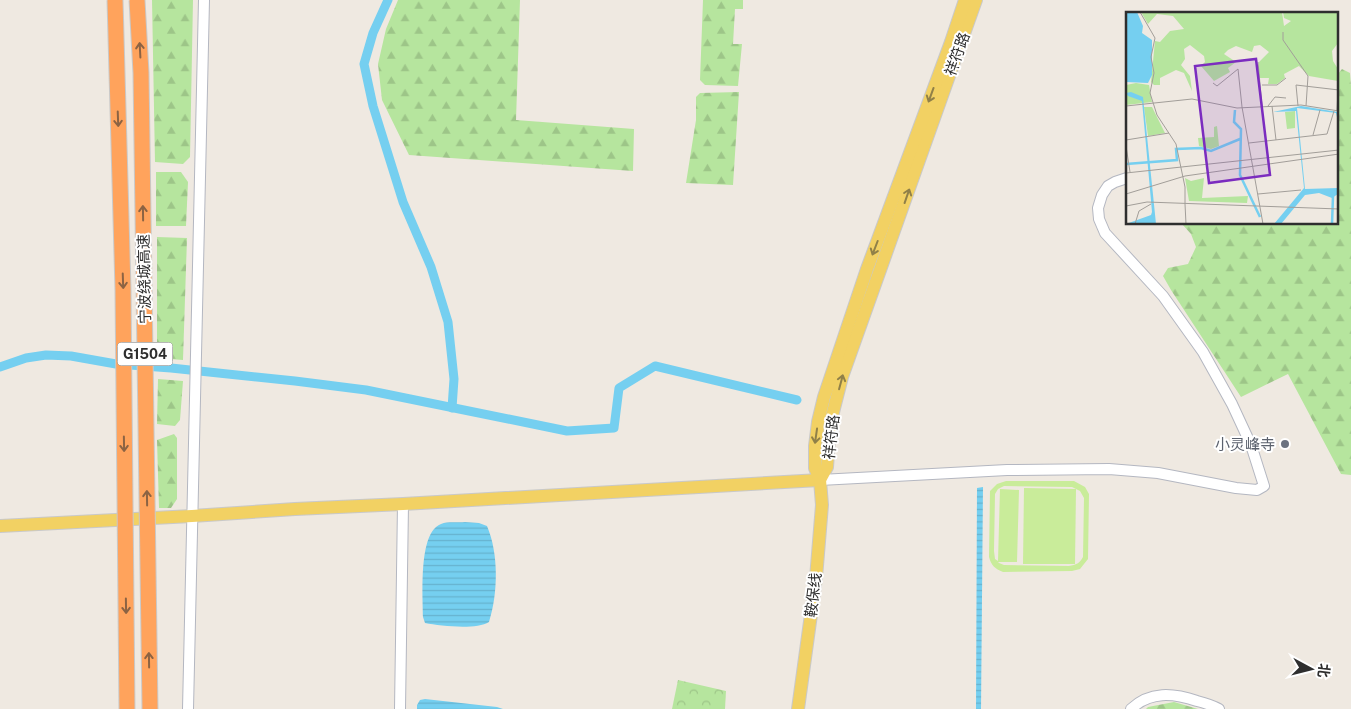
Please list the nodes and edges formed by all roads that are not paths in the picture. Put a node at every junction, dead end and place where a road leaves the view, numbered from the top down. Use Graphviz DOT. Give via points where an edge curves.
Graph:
graph roads {
  1 [pos="115,0"];
  2 [pos="137,0"];
  3 [pos="204,0"];
  4 [pos="965,0"];
  5 [pos="976,0"];
  6 [pos="1126,178"];
  7 [pos="820,480"];
  8 [pos="403,504"];
  9 [pos="192,516"];
  10 [pos="0,526"];
  11 [pos="127,709"];
  12 [pos="150,709"];
  13 [pos="188,709"];
  14 [pos="400,709"];
  15 [pos="798,709"];
  16 [pos="1131,709"];
  17 [pos="1219,709"];
  1 -- 11 [label="highway, 宁波绕城高速 / G1504, one-way, bridge" via="123,290"];
  12 -- 2 [label="highway, 宁波绕城高速 / G1504, one-way, bridge"];
  3 -- 9 [label="street"];
  4 -- 7 [label="main road, 祥符路, one-way" via="830,374 815,446 815,468"];
  7 -- 5 [label="main road, 祥符路, one-way" via="827,467 830,424 842,377"];
  6 -- 7 [label="street" via="1108,186 1102,194 1099,220 1115,246 1163,296 1203,352 1251,445 1264,486 1257,490 1236,488 1158,472 1108,469 1007,470"];
  7 -- 8 [label="main road"];
  7 -- 15 [label="main road, 鞍保线" via="822,505 816,578"];
  8 -- 9 [label="main road"];
  8 -- 14 [label="street"];
  9 -- 10 [label="main road"];
  9 -- 13 [label="street"];
  16 -- 17 [label="street" via="1155,695 1176,695"];
}
